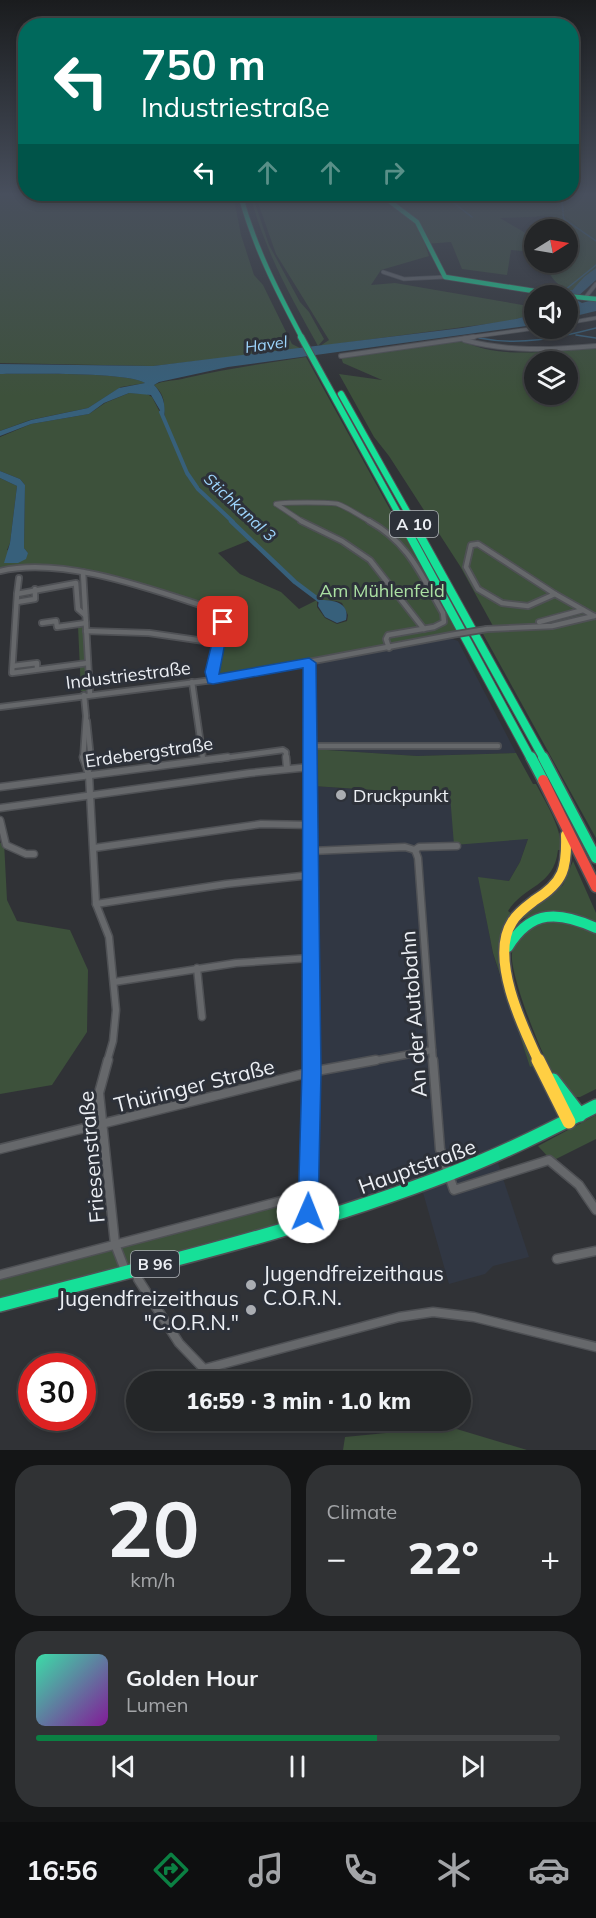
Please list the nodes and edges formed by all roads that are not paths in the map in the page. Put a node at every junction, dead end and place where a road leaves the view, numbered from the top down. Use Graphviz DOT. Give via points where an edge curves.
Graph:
graph roads {
  1 [pos="263,262"];
  2 [pos="269,262"];
  3 [pos="438,262"];
  4 [pos="383,272"];
  5 [pos="446,277"];
  6 [pos="596,284"];
  7 [pos="524,289"];
  8 [pos="588,298"];
  9 [pos="596,318"];
  10 [pos="578,322"];
  11 [pos="524,330"];
  12 [pos="464,339"];
  13 [pos="309,344"];
  14 [pos="596,346"];
  15 [pos="341,356"];
  16 [pos="317,358"];
  17 [pos="0,571"];
  18 [pos="83,572"];
  19 [pos="19,578"];
  20 [pos="35,590"];
  21 [pos="17,594"];
  22 [pos="555,594"];
  23 [pos="17,602"];
  24 [pos="583,610"];
  25 [pos="85,615"];
  26 [pos="595,616"];
  27 [pos="539,622"];
  28 [pos="42,623"];
  29 [pos="86,623"];
  30 [pos="424,629"];
  31 [pos="86,631"];
  32 [pos="218,643"];
  33 [pos="389,648"];
  34 [pos="88,663"];
  35 [pos="309,663"];
  36 [pos="213,680"];
  37 [pos="192,682"];
  38 [pos="87,695"];
  39 [pos="0,707"];
  40 [pos="87,719"];
  41 [pos="310,746"];
  42 [pos="498,746"];
  43 [pos="203,759"];
  44 [pos="91,760"];
  45 [pos="310,767"];
  46 [pos="287,768"];
  47 [pos="89,775"];
  48 [pos="0,787"];
  49 [pos="90,795"];
  50 [pos="556,806"];
  51 [pos="0,808"];
  52 [pos="571,809"];
  53 [pos="0,820"];
  54 [pos="311,825"];
  55 [pos="457,846"];
  56 [pos="596,847"];
  57 [pos="94,848"];
  58 [pos="415,850"];
  59 [pos="311,851"];
  60 [pos="34,854"];
  61 [pos="596,858"];
  62 [pos="310,875"];
  63 [pos="596,887"];
  64 [pos="96,904"];
  65 [pos="596,928"];
  66 [pos="310,958"];
  67 [pos="197,968"];
  68 [pos="114,982"];
  69 [pos="202,1017"];
  70 [pos="432,1050"];
  71 [pos="311,1072"];
  72 [pos="596,1106"];
  73 [pos="580,1115"];
  74 [pos="569,1122"];
  75 [pos="101,1125"];
  76 [pos="0,1149"];
  77 [pos="448,1175"];
  78 [pos="308,1196"];
  79 [pos="596,1210"];
  80 [pos="310,1222"];
  81 [pos="115,1244"];
  82 [pos="596,1251"];
  83 [pos="557,1259"];
  84 [pos="136,1269"];
  85 [pos="126,1272"];
  86 [pos="0,1275"];
  87 [pos="0,1305"];
  88 [pos="596,1347"];
  1 -- 13 [label="main road, A 10"];
  2 -- 13 [label="main road, A 10"];
  3 -- 5 [label="main road"];
  4 -- 5 [label="street" via="405,279"];
  5 -- 7 [label="main road"];
  6 -- 8 [label="street"];
  9 -- 10 [label="street"];
  11 -- 12 [label="street"];
  12 -- 14 [label="street" via="493,348 545,350"];
  12 -- 15 [label="street"];
  13 -- 16 [label="main road, A 10"];
  16 -- 50 [label="main road, A 10"];
  16 -- 52 [label="main road, A 10" via="508,691"];
  17 -- 18 [label="street" via="27,567"];
  18 -- 25 [label="street, Friesenstraße"];
  18 -- 32 [label="street" via="225,613"];
  19 -- 21 [label="street"];
  20 -- 21 [label="street"];
  20 -- 23 [label="street" via="35,599"];
  20 -- 25 [label="street" via="76,583 78,609"];
  21 -- 23 [label="street"];
  22 -- 22 [label="street" via="478,544 471,545 466,567 478,589 502,603 528,606"];
  22 -- 24 [label="street"];
  23 -- 34 [label="street" via="12,673"];
  24 -- 26 [label="street"];
  24 -- 27 [label="street"];
  25 -- 29 [label="street, Friesenstraße"];
  26 -- 33 [label="street, Industriestraße, bridge" via="552,626 487,629"];
  28 -- 29 [label="street" via="56,621 57,627"];
  29 -- 31 [label="street, Friesenstraße"];
  30 -- 30 [label="street" via="442,624 444,616 418,568 396,538 336,502 277,503 302,522 370,560"];
  30 -- 33 [label="street" via="388,635"];
  31 -- 32 [label="street" via="149,633"];
  31 -- 34 [label="street, Friesenstraße"];
  32 -- 36 [label="street"];
  33 -- 35 [label="street, Industriestraße"];
  34 -- 38 [label="street, Friesenstraße"];
  35 -- 36 [label="street, Industriestraße"];
  35 -- 41 [label="street"];
  36 -- 37 [label="street, Industriestraße"];
  37 -- 38 [label="street, Industriestraße"];
  37 -- 43 [label="street"];
  38 -- 39 [label="street, Industriestraße"];
  38 -- 40 [label="street, Friesenstraße"];
  40 -- 44 [label="street, Friesenstraße"];
  40 -- 47 [label="street, Friesenstraße" via="83,737 85,770"];
  41 -- 42 [label="street"];
  41 -- 45 [label="street"];
  43 -- 46 [label="street, Erdebergstraße" via="283,750"];
  43 -- 47 [label="street, Erdebergstraße"];
  45 -- 46 [label="street, Erdebergstraße"];
  45 -- 54 [label="street"];
  46 -- 49 [label="street, Erdebergstraße"];
  47 -- 48 [label="street, Erdebergstraße"];
  47 -- 49 [label="street, Friesenstraße"];
  49 -- 51 [label="street, Erdebergstraße"];
  49 -- 57 [label="street, Friesenstraße"];
  50 -- 63 [label="main road, A 10"];
  50 -- 74 [label="main road" via="568,846 567,868 555,887 514,918 503,950 507,975 537,1060"];
  52 -- 56 [label="main road"];
  52 -- 61 [label="main road, A 10"];
  53 -- 60 [label="street" via="6,845 26,855"];
  54 -- 57 [label="street" via="261,824"];
  54 -- 59 [label="street"];
  55 -- 58 [label="street"];
  57 -- 64 [label="street, Friesenstraße"];
  58 -- 59 [label="street" via="405,847"];
  58 -- 70 [label="street, An der Autobahn"];
  59 -- 62 [label="street"];
  62 -- 64 [label="street"];
  62 -- 66 [label="street"];
  64 -- 68 [label="street, Friesenstraße" via="109,937"];
  65 -- 73 [label="main road" via="565,916 538,918 516,931 507,956 512,981 544,1064"];
  66 -- 67 [label="street"];
  66 -- 71 [label="street"];
  67 -- 68 [label="street"];
  67 -- 69 [label="street"];
  68 -- 75 [label="street, Friesenstraße" via="113,1041 99,1093"];
  70 -- 71 [label="street, Thüringer Straße"];
  70 -- 77 [label="street, An der Autobahn" via="440,1149"];
  71 -- 75 [label="street, Thüringer Straße"];
  71 -- 78 [label="street"];
  72 -- 73 [label="main road, Hauptstraße / B 96"];
  73 -- 74 [label="main road, Hauptstraße / B 96"];
  74 -- 77 [label="main road, Hauptstraße / B 96"];
  75 -- 76 [label="street, Thüringer Straße"];
  75 -- 81 [label="street, Friesenstraße"];
  77 -- 79 [label="street" via="454,1190 549,1160 579,1185"];
  77 -- 80 [label="main road, Hauptstraße / B 96"];
  78 -- 80 [label="street"];
  78 -- 81 [label="street"];
  80 -- 84 [label="main road, Hauptstraße / B 96"];
  81 -- 85 [label="street, Friesenstraße"];
  81 -- 86 [label="street"];
  82 -- 83 [label="street"];
  84 -- 85 [label="main road, Hauptstraße / B 96"];
  84 -- 88 [label="street" via="138,1279 162,1315 204,1369 399,1317 433,1312 474,1317"];
  85 -- 87 [label="main road, Hauptstraße / B 96"];
}
